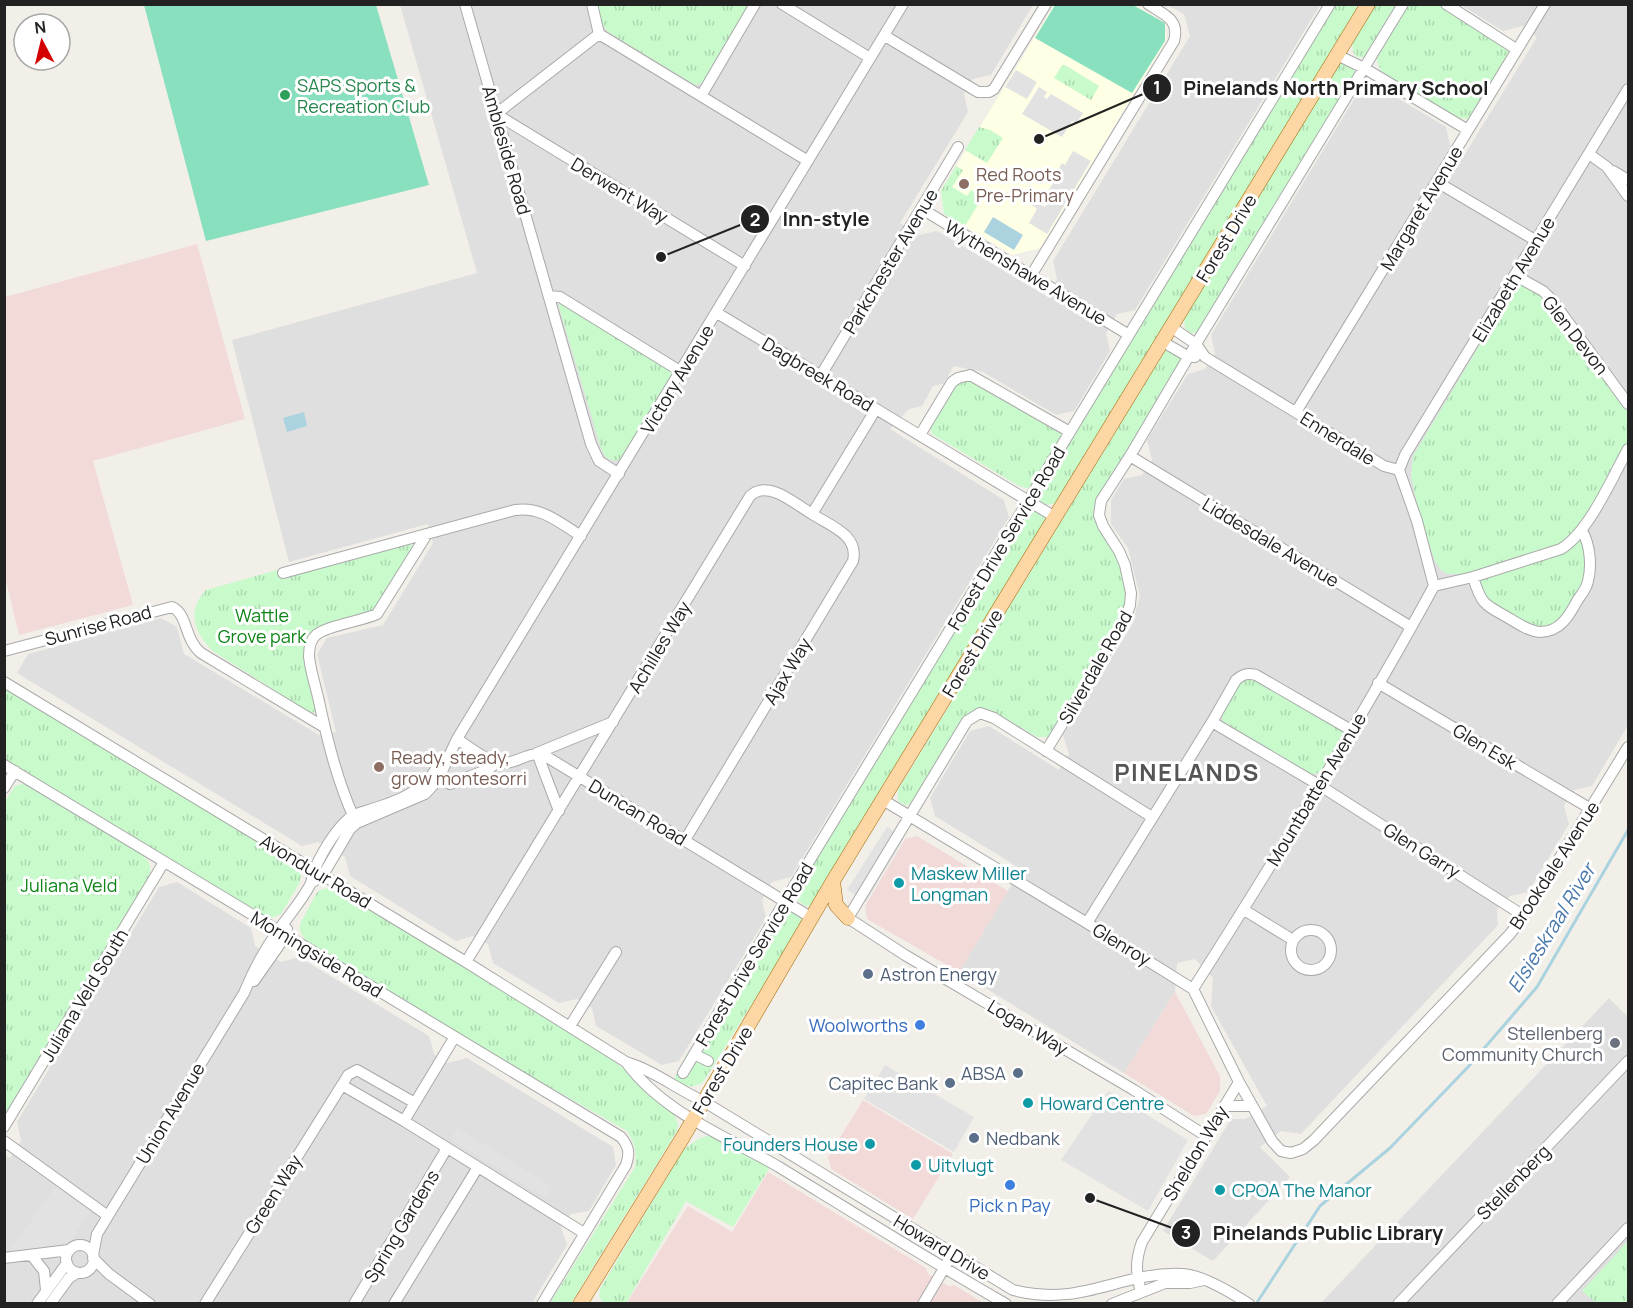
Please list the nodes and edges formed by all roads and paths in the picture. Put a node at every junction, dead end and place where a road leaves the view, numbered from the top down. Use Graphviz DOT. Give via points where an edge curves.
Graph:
graph roads {
  1 [pos="465,4"];
  2 [pos="592,4"];
  3 [pos="755,4"];
  4 [pos="782,4"];
  5 [pos="903,4"];
  6 [pos="1046,4"];
  7 [pos="1148,4"];
  8 [pos="1330,4"];
  9 [pos="1403,4"];
  10 [pos="1446,4"];
  11 [pos="1545,4"];
  12 [pos="1365,5"];
  13 [pos="599,34"];
  14 [pos="885,36"];
  15 [pos="1516,49"];
  16 [pos="1337,55"];
  17 [pos="870,58"];
  18 [pos="1364,68"];
  19 [pos="1629,89"];
  20 [pos="701,96"];
  21 [pos="496,114"];
  22 [pos="1468,130"];
  23 [pos="958,147"];
  24 [pos="1589,154"];
  25 [pos="808,161"];
  26 [pos="1607,167"];
  27 [pos="1629,180"];
  28 [pos="1437,182"];
  29 [pos="1629,196"];
  30 [pos="922,209"];
  31 [pos="1535,240"];
  32 [pos="745,266"];
  33 [pos="1032,274"];
  34 [pos="1516,276"];
  35 [pos="549,296"];
  36 [pos="717,313"];
  37 [pos="1172,327"];
  38 [pos="1129,335"];
  39 [pos="1163,342"];
  40 [pos="1196,344"];
  41 [pos="1189,357"];
  42 [pos="1204,357"];
  43 [pos="680,371"];
  44 [pos="821,375"];
  45 [pos="1629,404"];
  46 [pos="876,409"];
  47 [pos="1296,412"];
  48 [pos="1070,432"];
  49 [pos="920,435"];
  50 [pos="1629,449"];
  51 [pos="1130,456"];
  52 [pos="1399,470"];
  53 [pos="619,474"];
  54 [pos="1029,502"];
  55 [pos="812,514"];
  56 [pos="1055,517"];
  57 [pos="1582,531"];
  58 [pos="427,534"];
  59 [pos="581,536"];
  60 [pos="282,573"];
  61 [pos="1473,577"];
  62 [pos="1434,586"];
  63 [pos="1411,627"];
  64 [pos="4,651"];
  65 [pos="4,682"];
  66 [pos="1378,683"];
  67 [pos="614,722"];
  68 [pos="1212,722"];
  69 [pos="324,727"];
  70 [pos="1351,730"];
  71 [pos="457,739"];
  72 [pos="1629,747"];
  73 [pos="1046,751"];
  74 [pos="537,753"];
  75 [pos="497,762"];
  76 [pos="4,765"];
  77 [pos="15,771"];
  78 [pos="579,776"];
  79 [pos="450,784"];
  80 [pos="1319,785"];
  81 [pos="4,788"];
  82 [pos="883,800"];
  83 [pos="1591,809"];
  84 [pos="559,810"];
  85 [pos="909,816"];
  86 [pos="1152,817"];
  87 [pos="355,819"];
  88 [pos="685,840"];
  89 [pos="164,862"];
  90 [pos="319,872"];
  91 [pos="833,881"];
  92 [pos="785,901"];
  93 [pos="1244,910"];
  94 [pos="1524,916"];
  95 [pos="812,918"];
  96 [pos="848,918"];
  97 [pos="1088,923"];
  98 [pos="282,932"];
  99 [pos="1293,940"];
  100 [pos="616,952"];
  101 [pos="466,962"];
  102 [pos="1193,989"];
  103 [pos="570,1026"];
  104 [pos="454,1038"];
  105 [pos="694,1054"];
  106 [pos="708,1061"];
  107 [pos="1629,1061"];
  108 [pos="626,1062"];
  109 [pos="683,1073"];
  110 [pos="1239,1082"];
  111 [pos="342,1085"];
  112 [pos="703,1101"];
  113 [pos="415,1103"];
  114 [pos="1224,1106"];
  115 [pos="1252,1106"];
  116 [pos="692,1120"];
  117 [pos="404,1121"];
  118 [pos="4,1127"];
  119 [pos="1206,1136"];
  120 [pos="4,1141"];
  121 [pos="447,1149"];
  122 [pos="1291,1153"];
  123 [pos="478,1167"];
  124 [pos="108,1216"];
  125 [pos="1629,1228"];
  126 [pos="584,1233"];
  127 [pos="97,1234"];
  128 [pos="81,1245"];
  129 [pos="953,1253"];
  130 [pos="32,1256"];
  131 [pos="4,1258"];
  132 [pos="67,1258"];
  133 [pos="92,1260"];
  134 [pos="945,1268"];
  135 [pos="77,1272"];
  136 [pos="1138,1280"];
  137 [pos="1204,1280"];
  138 [pos="1142,1292"];
  139 [pos="50,1297"];
  140 [pos="586,1302"];
  141 [pos="37,1304"];
  142 [pos="150,1304"];
  143 [pos="205,1304"];
  144 [pos="354,1304"];
  145 [pos="394,1304"];
  146 [pos="542,1304"];
  147 [pos="923,1304"];
  148 [pos="1006,1304"];
  149 [pos="1112,1304"];
  150 [pos="1249,1304"];
  151 [pos="1398,1304"];
  152 [pos="1557,1304"];
  1 -- 21 [label="street, Ambleside Road"];
  2 -- 13 [label="street"];
  3 -- 20 [label="street"];
  4 -- 17 [label="street"];
  5 -- 14 [label="street, Victory Avenue"];
  6 -- 14 [label="street" via="989,92 978,92"];
  7 -- 33 [label="street" via="1174,24 1174,42"];
  8 -- 38 [label="street, Forest Drive Service Road"];
  9 -- 18 [label="street"];
  10 -- 15 [label="street"];
  11 -- 15 [label="street, Margaret Avenue"];
  12 -- 16 [label="main road, Forest Drive"];
  13 -- 20 [label="street"];
  13 -- 21 [label="street"];
  14 -- 17 [label="street, Victory Avenue"];
  15 -- 22 [label="street, Margaret Avenue"];
  16 -- 18 [label="street"];
  16 -- 37 [label="main road, Forest Drive"];
  17 -- 25 [label="street, Victory Avenue"];
  18 -- 22 [label="street"];
  18 -- 40 [label="street"];
  19 -- 24 [label="street, Elizabeth Avenue"];
  20 -- 25 [label="street"];
  21 -- 32 [label="street, Derwent Way"];
  21 -- 35 [label="street, Ambleside Road"];
  22 -- 28 [label="street, Margaret Avenue"];
  23 -- 30 [label="street, Parkchester Avenue"];
  24 -- 26 [label="street"];
  24 -- 31 [label="street, Elizabeth Avenue"];
  25 -- 32 [label="street, Victory Avenue"];
  26 -- 27 [label="street"];
  26 -- 29 [label="street"];
  28 -- 31 [label="street"];
  28 -- 47 [label="street, Margaret Avenue"];
  30 -- 33 [label="street, Wythenshawe Avenue"];
  30 -- 44 [label="street, Parkchester Avenue"];
  31 -- 34 [label="street, Elizabeth Avenue"];
  32 -- 36 [label="street, Victory Avenue"];
  33 -- 38 [label="street, Wythenshawe Avenue"];
  34 -- 45 [label="street, Glen Devon" via="1552,300"];
  34 -- 52 [label="street, Elizabeth Avenue"];
  35 -- 43 [label="street" via="560,297"];
  35 -- 53 [label="street, Ambleside Road" via="595,453 599,461"];
  36 -- 43 [label="street, Victory Avenue"];
  36 -- 44 [label="street, Dagbreek Road"];
  37 -- 39 [label="main road, Forest Drive"];
  37 -- 40 [label="street, Ennerdale"];
  38 -- 48 [label="street, Forest Drive Service Road"];
  39 -- 41 [label="street"];
  39 -- 56 [label="main road, Forest Drive"];
  40 -- 41 [label="street"];
  40 -- 42 [label="street, Ennerdale"];
  41 -- 42 [label="street"];
  41 -- 51 [label="street"];
  42 -- 47 [label="street, Ennerdale"];
  43 -- 53 [label="street, Victory Avenue"];
  44 -- 46 [label="street, Dagbreek Road"];
  46 -- 49 [label="street, Dagbreek Road"];
  46 -- 55 [label="street"];
  47 -- 52 [label="street, Ennerdale" via="1384,466"];
  48 -- 49 [label="street" via="970,375 952,382"];
  48 -- 54 [label="street, Forest Drive Service Road"];
  49 -- 54 [label="street, Dagbreek Road"];
  50 -- 57 [label="street"];
  51 -- 63 [label="street, Liddesdale Avenue"];
  51 -- 73 [label="street, Silverdale Road" via="1101,501 1099,515 1125,564 1130,605 1124,622"];
  52 -- 62 [label="street, Ennerdale"];
  53 -- 59 [label="street, Victory Avenue"];
  54 -- 56 [label="street, Dagbreek Road"];
  54 -- 92 [label="street, Forest Drive Service Road"];
  55 -- 67 [label="street, Achilles Way" via="768,489 750,496"];
  55 -- 88 [label="street, Ajax Way" via="848,537 855,552 853,561"];
  56 -- 82 [label="main road, Forest Drive"];
  57 -- 61 [label="street" via="1561,549"];
  57 -- 61 [label="street" via="1588,545 1588,584 1566,621 1556,628 1529,630 1484,604"];
  58 -- 59 [label="street" via="526,508"];
  58 -- 60 [label="street"];
  58 -- 69 [label="street" via="377,614 327,629 310,643 309,656"];
  59 -- 71 [label="street, Victory Avenue"];
  61 -- 62 [label="street"];
  62 -- 63 [label="street, Mountbatten Avenue"];
  63 -- 66 [label="street, Mountbatten Avenue"];
  64 -- 69 [label="street, Sunrise Road" via="172,607 182,615 188,637 201,654"];
  65 -- 90 [label="street, Avonduur Road"];
  66 -- 70 [label="street, Mountbatten Avenue"];
  66 -- 83 [label="street, Glen Esk"];
  67 -- 74 [label="street"];
  67 -- 78 [label="street, Achilles Way"];
  68 -- 70 [label="street" via="1236,680 1249,674"];
  68 -- 80 [label="street, Glen Garry"];
  68 -- 86 [label="street"];
  69 -- 87 [label="street" via="343,793"];
  70 -- 80 [label="street, Mountbatten Avenue"];
  71 -- 75 [label="street"];
  71 -- 87 [label="street, Victory Avenue" via="438,780 425,794"];
  72 -- 83 [label="street, Brookdale Avenue"];
  73 -- 85 [label="street" via="980,713 967,721"];
  73 -- 86 [label="street"];
  74 -- 75 [label="street" via="511,762"];
  74 -- 78 [label="street, Duncan Road"];
  74 -- 84 [label="street"];
  75 -- 79 [label="street"];
  76 -- 77 [label="street, Morningside Road"];
  77 -- 81 [label="street"];
  77 -- 89 [label="street, Morningside Road"];
  78 -- 84 [label="street, Achilles Way"];
  78 -- 88 [label="street, Duncan Road"];
  80 -- 93 [label="street, Mountbatten Avenue"];
  80 -- 94 [label="street, Glen Garry"];
  82 -- 85 [label="street, Glenroy"];
  82 -- 91 [label="main road, Forest Drive"];
  83 -- 94 [label="street, Brookdale Avenue"];
  84 -- 101 [label="street, Achilles Way"];
  85 -- 96 [label="street"];
  85 -- 97 [label="street, Glenroy"];
  86 -- 97 [label="street"];
  87 -- 90 [label="street, Victory Avenue"];
  88 -- 92 [label="street, Duncan Road"];
  89 -- 98 [label="street, Morningside Road"];
  89 -- 118 [label="street, Juliana Veld South"];
  90 -- 98 [label="street, Union Avenue"];
  90 -- 101 [label="street, Avonduur Road"];
  91 -- 95 [label="main road, Forest Drive"];
  91 -- 96 [label="main road" via="836,905"];
  92 -- 95 [label="street, Duncan Road"];
  92 -- 105 [label="street, Forest Drive Service Road"];
  93 -- 99 [label="street"];
  93 -- 102 [label="street, Mountbatten Avenue"];
  94 -- 122 [label="street, Brookdale Avenue" via="1314,1140"];
  95 -- 112 [label="main road, Forest Drive"];
  96 -- 119 [label="street, Logan Way"];
  97 -- 102 [label="street, Glenroy"];
  98 -- 104 [label="street, Morningside Road"];
  98 -- 124 [label="street, Union Avenue" via="253,972"];
  100 -- 103 [label="street"];
  101 -- 103 [label="street, Avonduur Road"];
  102 -- 110 [label="street, Glenroy"];
  103 -- 108 [label="street, Avonduur Road"];
  104 -- 113 [label="street"];
  104 -- 126 [label="street, Morningside Road" via="621,1137 628,1145 626,1165"];
  105 -- 106 [label="street"];
  105 -- 109 [label="street, Forest Drive Service Road"];
  107 -- 151 [label="street, Stellenberg"];
  108 -- 112 [label="street, Avonduur Road"];
  108 -- 116 [label="street, Avonduur Road" via="662,1099"];
  110 -- 114 [label="street, Sheldon Way"];
  110 -- 115 [label="street, Glenroy"];
  111 -- 113 [label="street" via="357,1070"];
  111 -- 117 [label="street"];
  111 -- 143 [label="street, Green Way"];
  112 -- 116 [label="main road, Forest Drive"];
  112 -- 129 [label="street, Howard Drive"];
  113 -- 117 [label="street"];
  114 -- 115 [label="street"];
  114 -- 119 [label="street, Sheldon Way"];
  115 -- 122 [label="street, Glenroy" via="1272,1141 1281,1151"];
  116 -- 134 [label="street, Howard Drive" via="751,1151"];
  116 -- 140 [label="main road, Forest Drive"];
  117 -- 121 [label="street"];
  119 -- 136 [label="street, Sheldon Way" via="1142,1242 1136,1262"];
  120 -- 124 [label="street"];
  121 -- 123 [label="street"];
  121 -- 144 [label="street, Spring Gardens"];
  123 -- 126 [label="street"];
  123 -- 145 [label="street, Spring Gardens"];
  124 -- 127 [label="street, Union Avenue"];
  125 -- 152 [label="street"];
  126 -- 146 [label="street"];
  127 -- 128 [label="street, Union Avenue"];
  127 -- 133 [label="street, Union Avenue"];
  128 -- 132 [label="street" via="74,1246"];
  128 -- 133 [label="street" via="88,1248"];
  129 -- 134 [label="street"];
  129 -- 136 [label="street, Howard Drive" via="1013,1290 1046,1299 1081,1297"];
  130 -- 131 [label="street"];
  130 -- 132 [label="street"];
  130 -- 139 [label="street" via="44,1270"];
  132 -- 135 [label="street" via="71,1270"];
  132 -- 139 [label="street"];
  133 -- 135 [label="street" via="85,1272"];
  133 -- 142 [label="street"];
  134 -- 147 [label="street"];
  134 -- 148 [label="street, Howard Drive"];
  135 -- 139 [label="street"];
  136 -- 137 [label="street, Howard Drive" via="1183,1274"];
  136 -- 138 [label="street, Sheldon Way"];
  137 -- 138 [label="street, Howard Drive" via="1166,1283"];
  137 -- 150 [label="street, Howard Drive"];
  138 -- 149 [label="street, Howard Drive"];
  139 -- 141 [label="street"];
}
